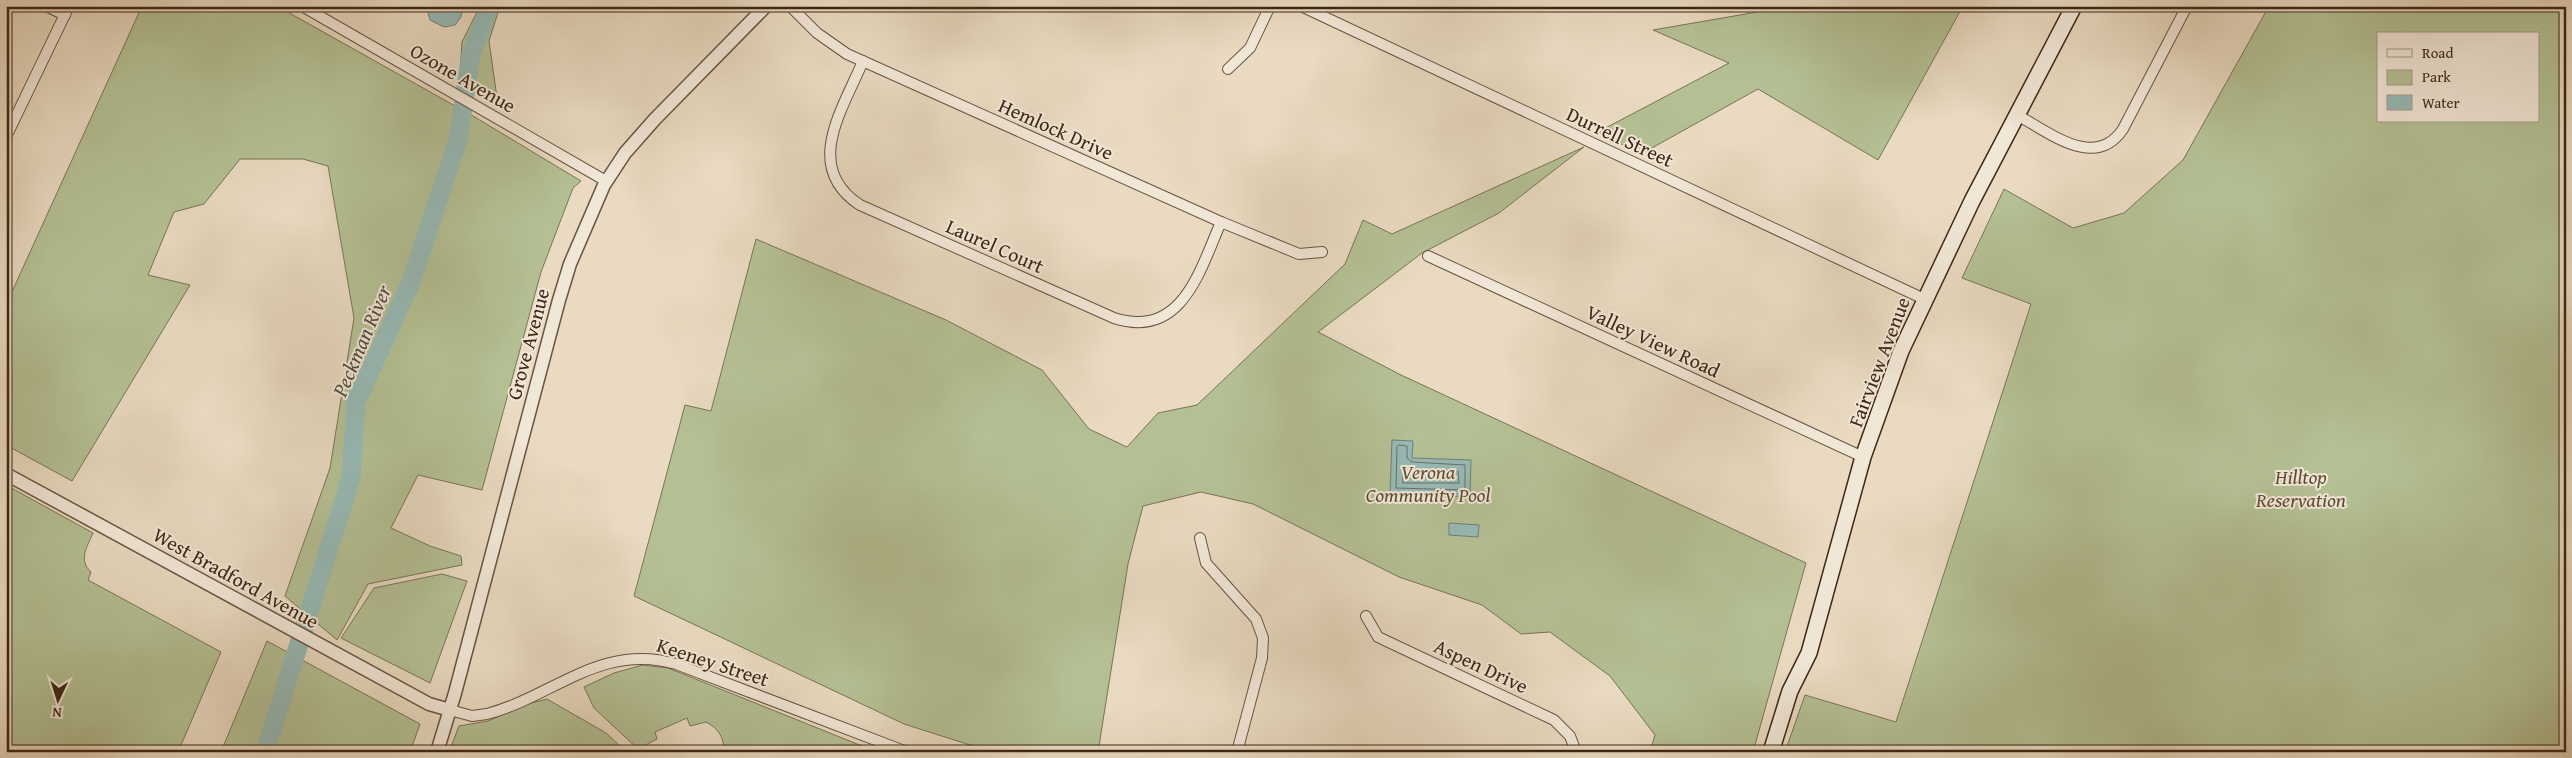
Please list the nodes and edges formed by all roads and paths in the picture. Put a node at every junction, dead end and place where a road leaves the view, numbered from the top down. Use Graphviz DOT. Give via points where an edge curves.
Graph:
graph roads {
  1 [pos="46,6"];
  2 [pos="302,6"];
  3 [pos="766,6"];
  4 [pos="790,6"];
  5 [pos="1270,6"];
  6 [pos="1301,6"];
  7 [pos="2074,6"];
  8 [pos="2187,6"];
  9 [pos="67,11"];
  10 [pos="863,61"];
  11 [pos="1228,69"];
  12 [pos="2017,115"];
  13 [pos="10,120"];
  14 [pos="6,137"];
  15 [pos="606,181"];
  16 [pos="1221,222"];
  17 [pos="1322,252"];
  18 [pos="1428,256"];
  19 [pos="1924,300"];
  20 [pos="1864,457"];
  21 [pos="6,474"];
  22 [pos="1200,538"];
  23 [pos="1366,616"];
  24 [pos="450,710"];
  25 [pos="437,752"];
  26 [pos="907,752"];
  27 [pos="1237,752"];
  28 [pos="1576,752"];
  29 [pos="1771,752"];
  1 -- 9 [label="street"];
  2 -- 15 [label="street, Ozone Avenue"];
  3 -- 15 [label="street, Grove Avenue" via="655,119"];
  4 -- 10 [label="street, Hemlock Drive" via="828,42"];
  5 -- 11 [label="street" via="1250,48"];
  6 -- 19 [label="street, Durrell Street"];
  7 -- 12 [label="main road, Fairview Avenue"];
  8 -- 12 [label="street" via="2123,129 2110,143 2098,148 2078,147"];
  9 -- 13 [label="street"];
  10 -- 16 [label="street, Hemlock Drive"];
  10 -- 16 [label="street, Laurel Court" via="833,132 829,150 831,168 839,185 860,205 1114,318 1131,322 1157,318 1180,304 1191,289"];
  12 -- 19 [label="main road, Fairview Avenue"];
  13 -- 14 [label="street"];
  15 -- 24 [label="street, Grove Avenue" via="570,264 559,300"];
  16 -- 17 [label="street, Hemlock Drive" via="1298,254"];
  18 -- 20 [label="street, Valley View Road"];
  19 -- 20 [label="main road, Fairview Avenue" via="1901,350"];
  20 -- 29 [label="main road, Fairview Avenue" via="1809,653 1790,691"];
  21 -- 24 [label="street, West Bradford Avenue" via="430,704"];
  22 -- 27 [label="street" via="1206,563 1256,619 1263,638 1262,658"];
  23 -- 28 [label="street, Aspen Drive" via="1378,637 1554,720 1570,736"];
  24 -- 25 [label="street, Grove Avenue"];
  24 -- 26 [label="street, Keeney Street" via="472,716 488,714 603,663 653,658"];
}
